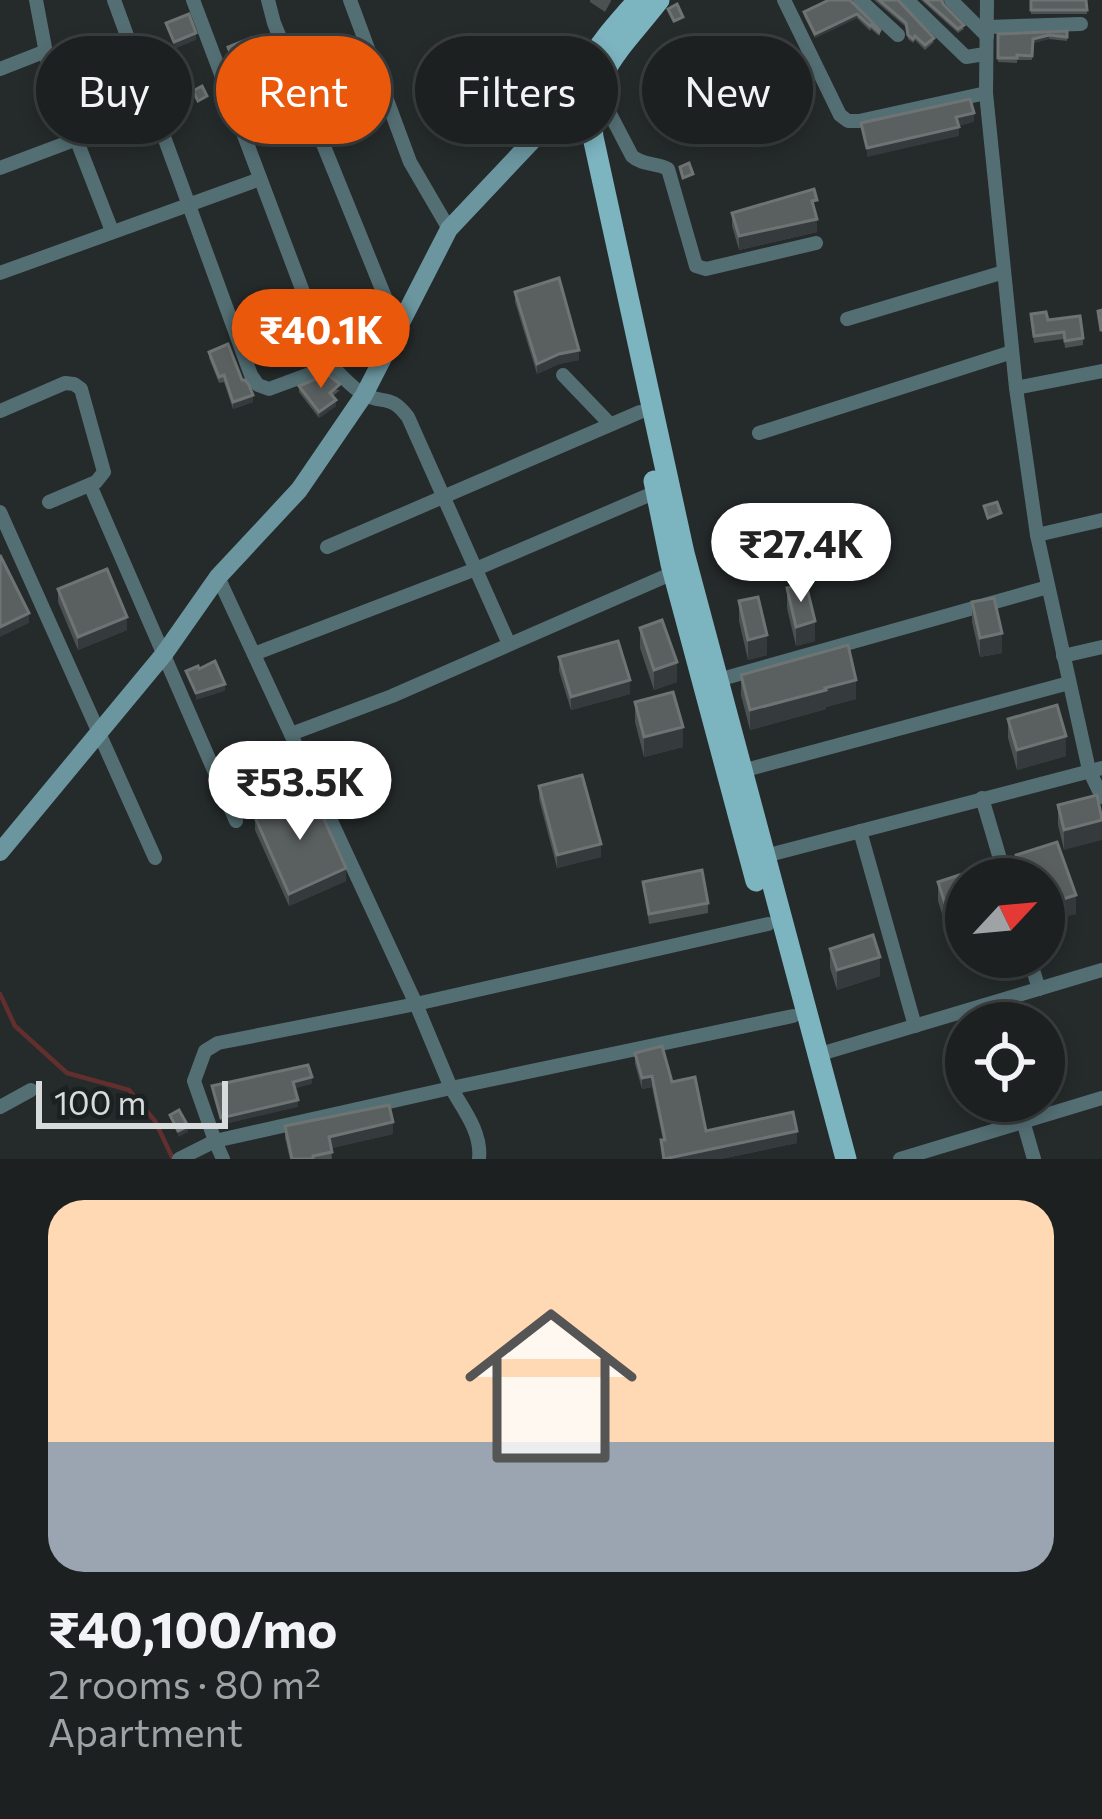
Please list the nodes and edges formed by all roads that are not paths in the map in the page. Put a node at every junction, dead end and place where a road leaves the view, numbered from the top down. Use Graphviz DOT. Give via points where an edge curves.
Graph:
graph roads {
  1 [pos="36,0"];
  2 [pos="114,0"];
  3 [pos="194,0"];
  4 [pos="268,0"];
  5 [pos="350,0"];
  6 [pos="638,0"];
  7 [pos="658,0"];
  8 [pos="784,0"];
  9 [pos="860,0"];
  10 [pos="907,0"];
  11 [pos="951,0"];
  12 [pos="987,0"];
  13 [pos="1081,24"];
  14 [pos="987,32"];
  15 [pos="898,35"];
  16 [pos="43,36"];
  17 [pos="609,36"];
  18 [pos="618,53"];
  19 [pos="986,54"];
  20 [pos="36,55"];
  21 [pos="0,69"];
  22 [pos="986,93"];
  23 [pos="618,135"];
  24 [pos="65,144"];
  25 [pos="78,144"];
  26 [pos="529,144"];
  27 [pos="580,144"];
  28 [pos="595,144"];
  29 [pos="0,168"];
  30 [pos="260,179"];
  31 [pos="188,205"];
  32 [pos="449,229"];
  33 [pos="112,231"];
  34 [pos="816,243"];
  35 [pos="1004,272"];
  36 [pos="0,273"];
  37 [pos="847,319"];
  38 [pos="398,328"];
  39 [pos="1012,352"];
  40 [pos="331,366"];
  41 [pos="1102,371"];
  42 [pos="563,375"];
  43 [pos="1016,388"];
  44 [pos="364,395"];
  45 [pos="0,411"];
  46 [pos="640,412"];
  47 [pos="610,424"];
  48 [pos="759,433"];
  49 [pos="90,485"];
  50 [pos="656,492"];
  51 [pos="443,496"];
  52 [pos="50,502"];
  53 [pos="0,512"];
  54 [pos="1102,520"];
  55 [pos="1036,535"];
  56 [pos="327,547"];
  57 [pos="476,569"];
  58 [pos="673,573"];
  59 [pos="218,577"];
  60 [pos="1048,587"];
  61 [pos="509,644"];
  62 [pos="1102,647"];
  63 [pos="164,653"];
  64 [pos="254,654"];
  65 [pos="1063,656"];
  66 [pos="718,680"];
  67 [pos="1070,683"];
  68 [pos="99,730"];
  69 [pos="291,734"];
  70 [pos="1095,769"];
  71 [pos="742,771"];
  72 [pos="1102,797"];
  73 [pos="982,798"];
  74 [pos="236,820"];
  75 [pos="860,831"];
  76 [pos="0,852"];
  77 [pos="765,856"];
  78 [pos="155,858"];
  79 [pos="1000,858"];
  80 [pos="768,924"];
  81 [pos="1102,970"];
  82 [pos="1036,978"];
  83 [pos="1039,989"];
  84 [pos="416,1004"];
  85 [pos="793,1016"];
  86 [pos="915,1026"];
  87 [pos="818,1055"];
  88 [pos="451,1088"];
  89 [pos="31,1090"];
  90 [pos="1102,1098"];
  91 [pos="0,1107"];
  92 [pos="1065,1109"];
  93 [pos="1020,1122"];
  94 [pos="1023,1122"];
  95 [pos="215,1141"];
  96 [pos="184,1156"];
  97 [pos="223,1159"];
  98 [pos="479,1159"];
  99 [pos="832,1159"];
  100 [pos="846,1159"];
  101 [pos="900,1159"];
  102 [pos="1034,1159"];
  1 -- 16 [label="street"];
  2 -- 31 [label="street"];
  3 -- 30 [label="street"];
  4 -- 38 [label="street"];
  5 -- 32 [label="street" via="410,162"];
  6 -- 17 [label="main road"];
  7 -- 18 [label="main road"];
  8 -- 22 [label="street" via="848,121"];
  9 -- 15 [label="street"];
  10 -- 19 [label="street" via="966,57"];
  11 -- 14 [label="street"];
  12 -- 14 [label="street"];
  13 -- 14 [label="street"];
  14 -- 19 [label="street"];
  19 -- 22 [label="street"];
  20 -- 21 [label="street"];
  22 -- 35 [label="street"];
  23 -- 34 [label="street" via="632,156 668,170 696,266"];
  24 -- 29 [label="street"];
  25 -- 33 [label="street"];
  26 -- 32 [label="street"];
  27 -- 46 [label="main road"];
  28 -- 66 [label="main road"];
  30 -- 31 [label="street"];
  30 -- 40 [label="street"];
  31 -- 33 [label="street"];
  31 -- 40 [label="street" via="258,385 269,389"];
  32 -- 38 [label="street"];
  33 -- 36 [label="street"];
  35 -- 37 [label="street"];
  35 -- 39 [label="street"];
  38 -- 44 [label="street"];
  39 -- 43 [label="street"];
  39 -- 48 [label="street"];
  40 -- 44 [label="street"];
  41 -- 43 [label="street"];
  42 -- 47 [label="street"];
  43 -- 55 [label="street"];
  44 -- 51 [label="street" via="400,406"];
  44 -- 59 [label="street" via="298,490"];
  45 -- 49 [label="street" via="74,383 104,467"];
  46 -- 47 [label="street"];
  46 -- 50 [label="main road"];
  47 -- 51 [label="street"];
  49 -- 52 [label="street"];
  49 -- 63 [label="street"];
  50 -- 57 [label="street"];
  50 -- 58 [label="main road"];
  51 -- 56 [label="street"];
  51 -- 57 [label="street"];
  53 -- 68 [label="street"];
  54 -- 55 [label="street"];
  55 -- 60 [label="street"];
  57 -- 61 [label="street"];
  57 -- 64 [label="street"];
  58 -- 61 [label="street"];
  58 -- 80 [label="main road"];
  59 -- 63 [label="street"];
  59 -- 64 [label="street"];
  60 -- 65 [label="street"];
  60 -- 66 [label="street"];
  61 -- 69 [label="street"];
  62 -- 65 [label="street"];
  63 -- 68 [label="street"];
  63 -- 74 [label="street"];
  64 -- 69 [label="street"];
  65 -- 67 [label="street"];
  66 -- 71 [label="main road"];
  67 -- 70 [label="street"];
  67 -- 71 [label="street"];
  68 -- 76 [label="street"];
  68 -- 78 [label="street"];
  69 -- 84 [label="street"];
  70 -- 72 [label="street"];
  70 -- 73 [label="street"];
  71 -- 77 [label="main road"];
  73 -- 75 [label="street"];
  73 -- 79 [label="street"];
  75 -- 77 [label="street"];
  75 -- 86 [label="street"];
  77 -- 87 [label="main road"];
  80 -- 84 [label="street"];
  80 -- 85 [label="main road"];
  81 -- 83 [label="street"];
  82 -- 83 [label="street"];
  83 -- 86 [label="street"];
  84 -- 88 [label="street"];
  84 -- 95 [label="street" via="205,1051 194,1081"];
  85 -- 88 [label="street"];
  85 -- 99 [label="main road"];
  86 -- 87 [label="street"];
  87 -- 100 [label="main road"];
  88 -- 95 [label="street"];
  88 -- 98 [label="street" via="481,1144"];
  89 -- 91 [label="street"];
  90 -- 92 [label="street"];
  93 -- 101 [label="street"];
  94 -- 102 [label="street"];
  95 -- 96 [label="street"];
  95 -- 97 [label="street"];
}
